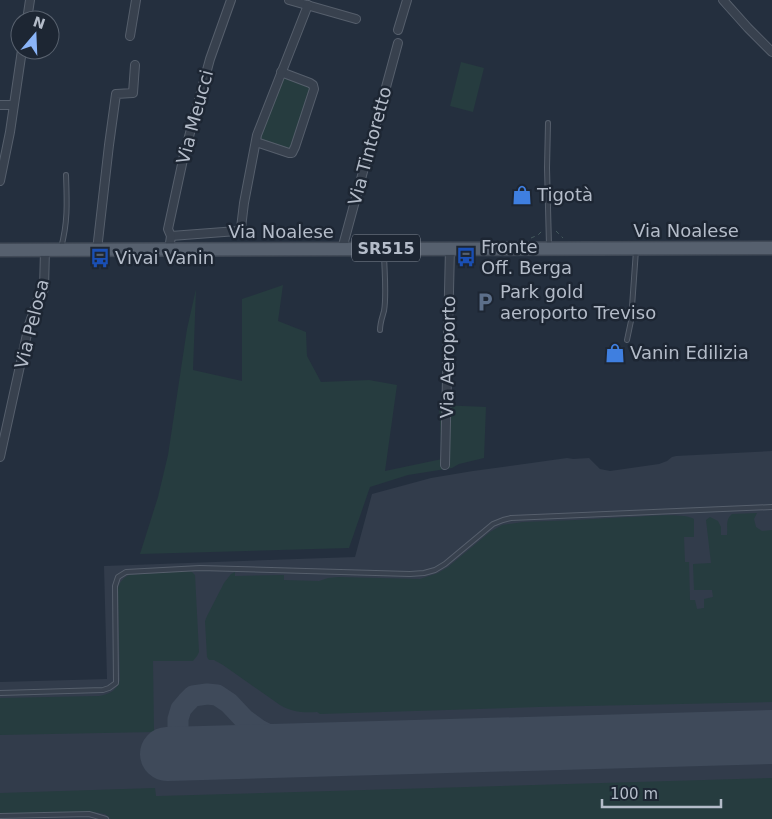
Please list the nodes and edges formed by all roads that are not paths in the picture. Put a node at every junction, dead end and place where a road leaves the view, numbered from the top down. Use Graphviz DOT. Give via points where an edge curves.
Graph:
graph roads {
  1 [pos="136,0"];
  2 [pos="231,0"];
  3 [pos="289,0"];
  4 [pos="407,0"];
  5 [pos="723,0"];
  6 [pos="308,5"];
  7 [pos="356,19"];
  8 [pos="398,30"];
  9 [pos="130,36"];
  10 [pos="398,43"];
  11 [pos="772,52"];
  12 [pos="20,60"];
  13 [pos="135,66"];
  14 [pos="281,72"];
  15 [pos="0,104"];
  16 [pos="13,105"];
  17 [pos="548,123"];
  18 [pos="256,142"];
  19 [pos="66,175"];
  20 [pos="0,182"];
  21 [pos="171,236"];
  22 [pos="384,248"];
  23 [pos="450,248"];
  24 [pos="548,248"];
  25 [pos="636,248"];
  26 [pos="772,248"];
  27 [pos="342,249"];
  28 [pos="0,250"];
  29 [pos="45,250"];
  30 [pos="60,250"];
  31 [pos="97,250"];
  32 [pos="169,250"];
  33 [pos="380,330"];
  34 [pos="627,340"];
  35 [pos="0,457"];
  36 [pos="445,465"];
  37 [pos="772,507"];
  38 [pos="0,693"];
  39 [pos="0,816"];
  40 [pos="106,819"];
  1 -- 9 [label="street"];
  2 -- 21 [label="street, Via Meucci" via="210,59 184,155 168,229"];
  3 -- 6 [label="street"];
  4 -- 8 [label="street"];
  5 -- 11 [label="street"];
  6 -- 7 [label="street"];
  6 -- 14 [label="street"];
  10 -- 27 [label="street, Via Tintoretto"];
  12 -- 16 [label="street"];
  13 -- 31 [label="street" via="133,93 116,94"];
  14 -- 18 [label="street"];
  14 -- 18 [label="street" via="310,83 314,89 295,147 289,153"];
  15 -- 16 [label="street"];
  16 -- 20 [label="street"];
  17 -- 24 [label="lane"];
  18 -- 21 [label="street" via="241,228 236,232"];
  19 -- 30 [label="lane" via="67,214"];
  21 -- 32 [label="street, Via Meucci"];
  22 -- 23 [label="main road, Via Noalese / SR515"];
  22 -- 27 [label="main road, Via Noalese / SR515"];
  22 -- 33 [label="lane" via="384,311"];
  23 -- 24 [label="main road, Via Noalese / SR515"];
  23 -- 36 [label="street, Via Aeroporto"];
  24 -- 25 [label="main road, Via Noalese / SR515"];
  25 -- 26 [label="main road, Via Noalese / SR515"];
  25 -- 34 [label="lane"];
  27 -- 32 [label="main road, Via Noalese / SR515"];
  28 -- 29 [label="main road, Via Noalese / SR515"];
  29 -- 30 [label="main road, Via Noalese / SR515"];
  29 -- 35 [label="street, Via Pelosa" via="44,289 29,325"];
  30 -- 31 [label="main road, Via Noalese / SR515"];
  31 -- 32 [label="main road, Via Noalese / SR515"];
  37 -- 38 [label="lane" via="511,518 493,524 445,564 424,573 200,568 126,572 118,577 115,586 116,683 103,690"];
  39 -- 40 [label="lane" via="89,814"];
}
